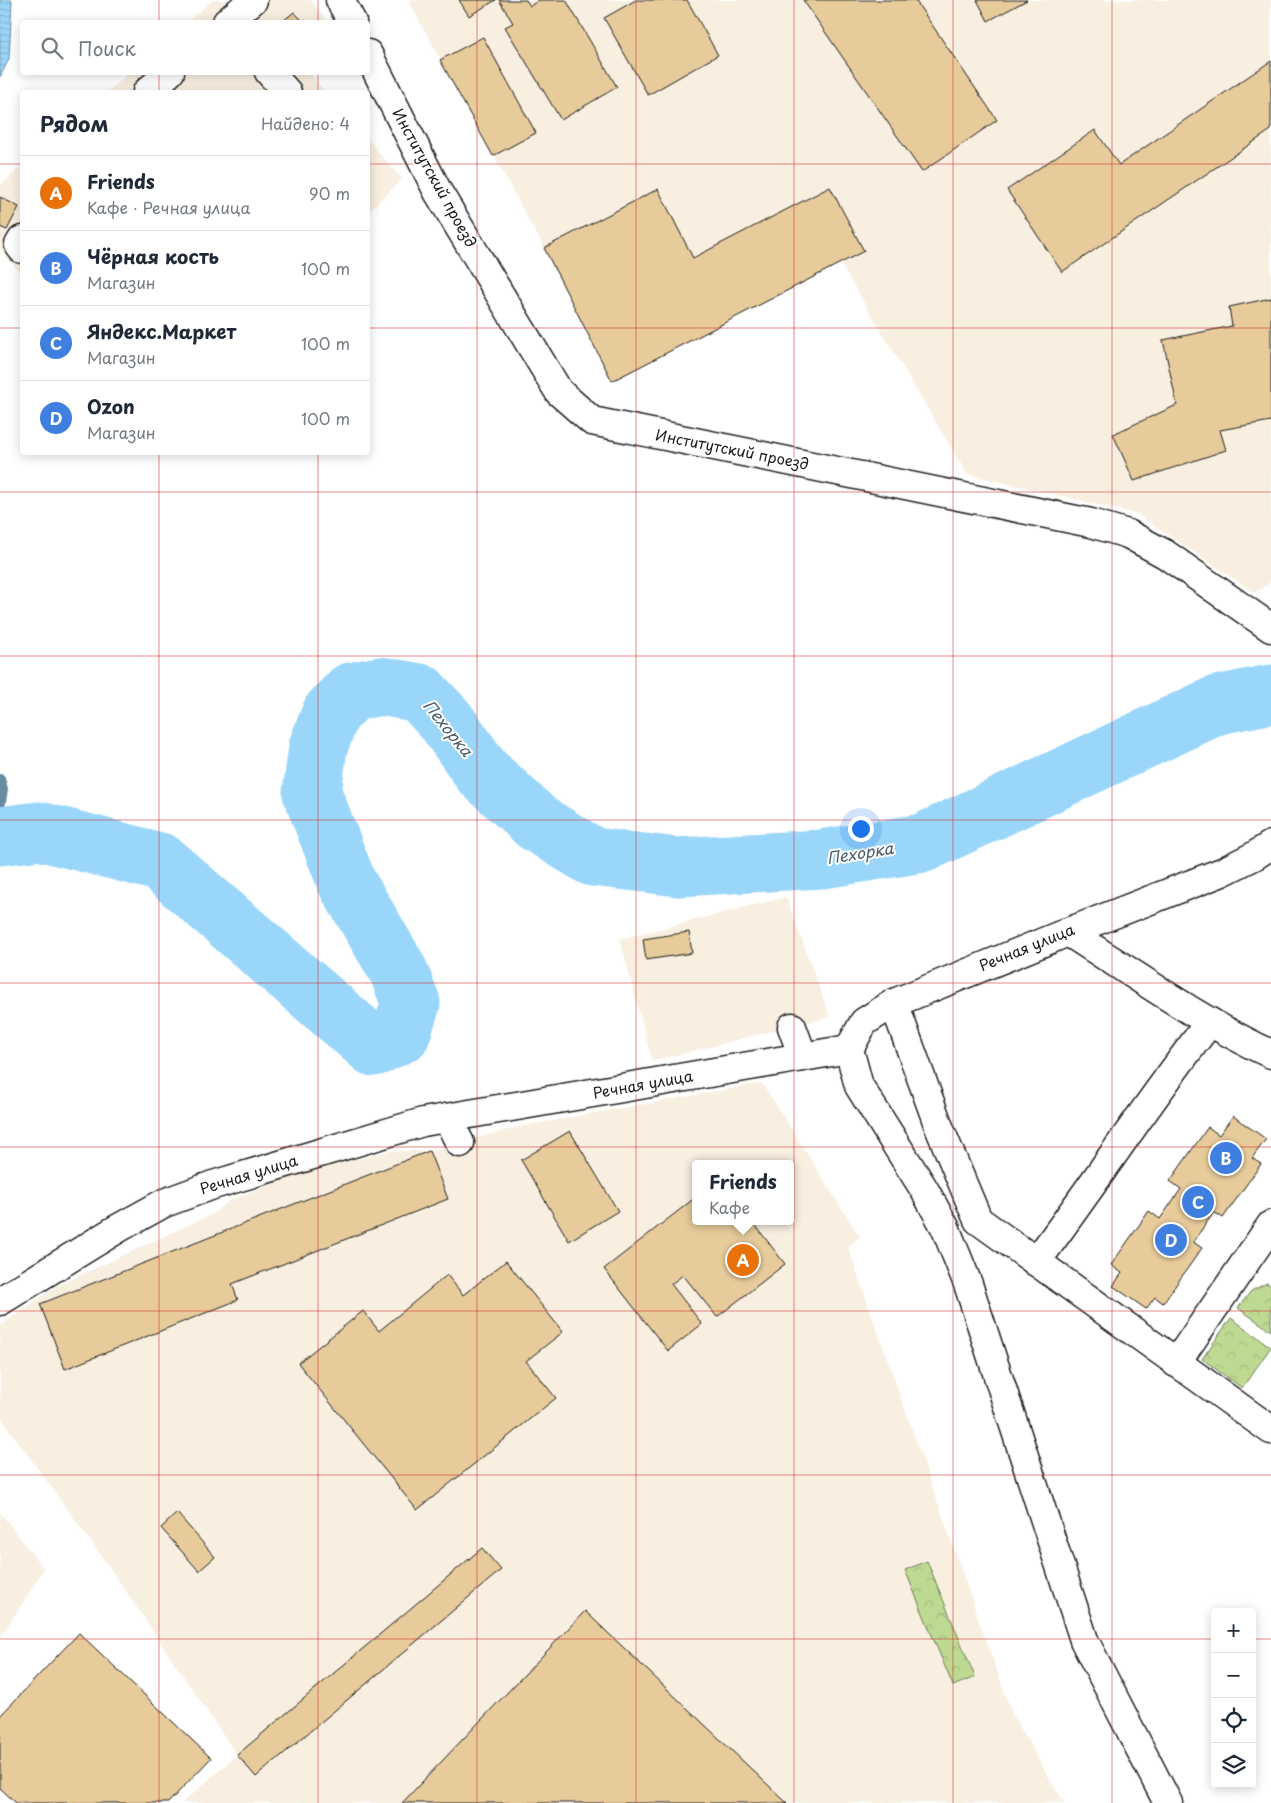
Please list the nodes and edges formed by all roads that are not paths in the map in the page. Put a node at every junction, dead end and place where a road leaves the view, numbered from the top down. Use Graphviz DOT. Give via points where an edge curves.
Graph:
graph roads {
  1 [pos="253,0"];
  2 [pos="340,0"];
  3 [pos="229,20"];
  4 [pos="351,20"];
  5 [pos="370,58"];
  6 [pos="167,75"];
  7 [pos="273,75"];
  8 [pos="149,90"];
  9 [pos="285,90"];
  10 [pos="1271,628"];
  11 [pos="1271,845"];
  12 [pos="1068,932"];
  13 [pos="894,1003"];
  14 [pos="1210,1022"];
  15 [pos="792,1027"];
  16 [pos="849,1049"];
  17 [pos="1271,1054"];
  18 [pos="803,1057"];
  19 [pos="446,1118"];
  20 [pos="460,1143"];
  21 [pos="1269,1231"];
  22 [pos="1036,1262"];
  23 [pos="0,1301"];
  24 [pos="1176,1362"];
  25 [pos="1271,1430"];
  26 [pos="1168,1803"];
  1 -- 3 [label="street"];
  2 -- 4 [label="street"];
  5 -- 10 [label="street, Институтский проезд" via="438,192 558,392 592,421 1119,531 1165,554"];
  6 -- 8 [label="street"];
  7 -- 9 [label="street"];
  11 -- 12 [label="street, Речная улица" via="1222,872"];
  12 -- 13 [label="street, Речная улица"];
  12 -- 14 [label="street"];
  13 -- 16 [label="street, Речная улица" via="864,1022"];
  13 -- 22 [label="street" via="939,1127 978,1220"];
  14 -- 17 [label="street"];
  14 -- 22 [label="street"];
  15 -- 18 [label="street"];
  16 -- 18 [label="street, Речная улица"];
  16 -- 26 [label="street" via="859,1086 945,1227 968,1284 1084,1640"];
  18 -- 19 [label="street, Речная улица"];
  19 -- 20 [label="street"];
  19 -- 23 [label="street, Речная улица" via="423,1122 213,1185 164,1203"];
  21 -- 24 [label="street"];
  22 -- 24 [label="street"];
  24 -- 25 [label="street"];
}
